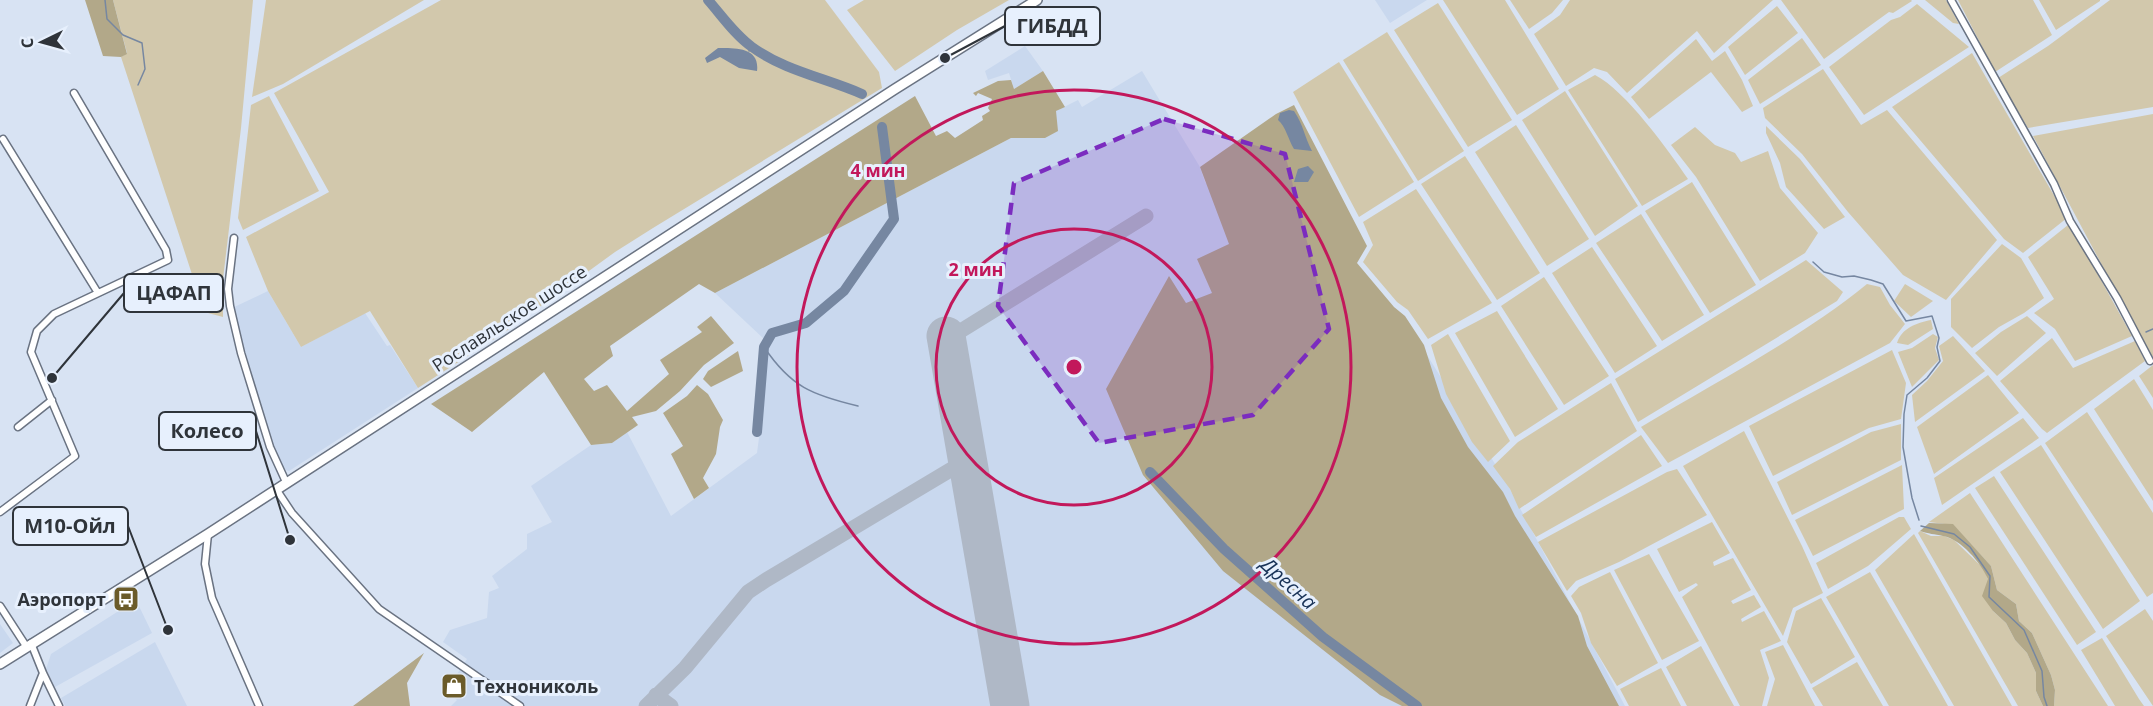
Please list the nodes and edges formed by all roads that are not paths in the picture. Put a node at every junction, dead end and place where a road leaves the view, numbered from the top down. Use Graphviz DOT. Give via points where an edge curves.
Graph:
graph roads {
  1 [pos="1037,0"];
  2 [pos="1951,0"];
  3 [pos="74,93"];
  4 [pos="3,140"];
  5 [pos="234,238"];
  6 [pos="98,293"];
  7 [pos="2150,361"];
  8 [pos="52,400"];
  9 [pos="18,428"];
  10 [pos="286,482"];
  11 [pos="275,488"];
  12 [pos="0,512"];
  13 [pos="208,534"];
  14 [pos="0,606"];
  15 [pos="28,645"];
  16 [pos="0,664"];
  17 [pos="43,674"];
  18 [pos="30,706"];
  19 [pos="59,706"];
  20 [pos="259,706"];
  21 [pos="520,706"];
  1 -- 10 [label="main road, Рославльское шоссе"];
  2 -- 7 [label="street"];
  3 -- 6 [label="street" via="166,250 168,260"];
  4 -- 6 [label="street"];
  5 -- 10 [label="street" via="230,306 270,447"];
  6 -- 8 [label="street" via="54,314 37,332 32,352"];
  8 -- 9 [label="street"];
  8 -- 12 [label="street" via="75,456"];
  10 -- 11 [label="main road, Рославльское шоссе"];
  11 -- 13 [label="main road, Рославльское шоссе"];
  11 -- 21 [label="street" via="292,513 379,609"];
  13 -- 15 [label="main road, Рославльское шоссе"];
  13 -- 20 [label="street" via="205,564 212,598"];
  14 -- 15 [label="street"];
  15 -- 16 [label="main road, Рославльское шоссе"];
  15 -- 17 [label="street"];
  17 -- 18 [label="street"];
  17 -- 19 [label="street"];
}
